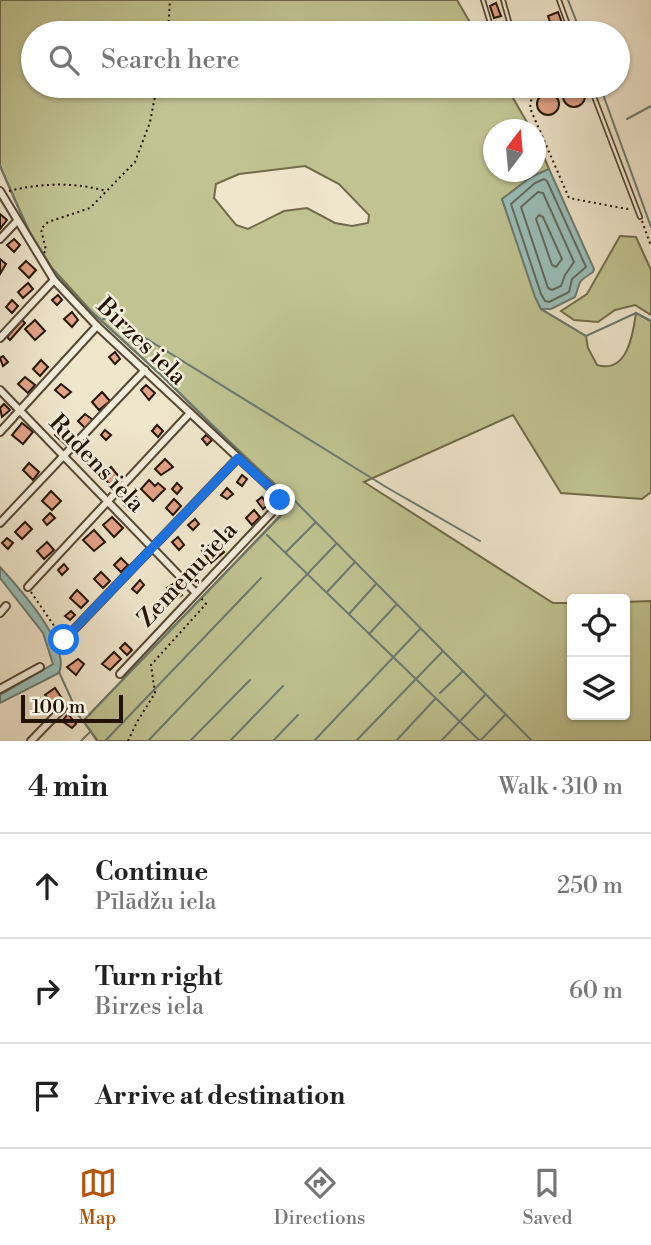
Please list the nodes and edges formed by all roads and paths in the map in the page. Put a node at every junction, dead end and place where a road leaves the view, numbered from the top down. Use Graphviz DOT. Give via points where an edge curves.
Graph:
graph roads {
  1 [pos="170,0"];
  2 [pos="484,0"];
  3 [pos="503,0"];
  4 [pos="559,0"];
  5 [pos="169,21"];
  6 [pos="490,21"];
  7 [pos="509,21"];
  8 [pos="567,21"];
  9 [pos="155,98"];
  10 [pos="531,98"];
  11 [pos="595,98"];
  12 [pos="1,192"];
  13 [pos="107,192"];
  14 [pos="636,206"];
  15 [pos="640,217"];
  16 [pos="17,221"];
  17 [pos="0,239"];
  18 [pos="651,246"];
  19 [pos="39,258"];
  20 [pos="54,280"];
  21 [pos="97,326"];
  22 [pos="0,338"];
  23 [pos="145,370"];
  24 [pos="0,390"];
  25 [pos="20,411"];
  26 [pos="191,413"];
  27 [pos="0,432"];
  28 [pos="64,457"];
  29 [pos="238,458"];
  30 [pos="280,500"];
  31 [pos="108,502"];
  32 [pos="0,523"];
  33 [pos="152,548"];
  34 [pos="28,587"];
  35 [pos="195,592"];
  36 [pos="6,606"];
  37 [pos="0,613"];
  38 [pos="64,640"];
  39 [pos="40,667"];
  40 [pos="120,674"];
  41 [pos="0,689"];
  42 [pos="63,708"];
  43 [pos="30,741"];
  44 [pos="128,741"];
  1 -- 5 [label="path"];
  2 -- 6 [label="lane"];
  3 -- 7 [label="lane"];
  4 -- 8 [label="lane"];
  9 -- 13 [label="path" via="135,162"];
  10 -- 14 [label="path" via="530,108 569,198 627,209"];
  11 -- 14 [label="lane"];
  12 -- 13 [label="path" via="74,184"];
  12 -- 16 [label="street, Birzes iela"];
  13 -- 19 [label="path" via="90,208 48,222 41,229 46,250"];
  14 -- 15 [label="lane"];
  15 -- 18 [label="path"];
  16 -- 17 [label="street"];
  16 -- 19 [label="street, Birzes iela"];
  19 -- 20 [label="street, Birzes iela"];
  20 -- 21 [label="street, Birzes iela"];
  20 -- 22 [label="street"];
  21 -- 23 [label="street, Birzes iela"];
  21 -- 25 [label="street"];
  23 -- 26 [label="street, Birzes iela"];
  23 -- 28 [label="street"];
  24 -- 25 [label="street, Rudens iela"];
  25 -- 27 [label="street"];
  25 -- 28 [label="street, Rudens iela"];
  26 -- 29 [label="street, Birzes iela"];
  26 -- 31 [label="street"];
  28 -- 31 [label="street, Rudens iela"];
  28 -- 32 [label="street"];
  29 -- 30 [label="street, Birzes iela"];
  29 -- 33 [label="street"];
  30 -- 35 [label="street, Zemeņu iela"];
  31 -- 33 [label="street, Rudens iela"];
  31 -- 34 [label="street"];
  33 -- 35 [label="street, Rudens iela"];
  33 -- 38 [label="street"];
  34 -- 38 [label="path"];
  35 -- 40 [label="street, Zemeņu iela"];
  35 -- 44 [label="path" via="206,604 151,665 155,693"];
  36 -- 37 [label="street"];
  39 -- 41 [label="street"];
  42 -- 43 [label="street"];
}
